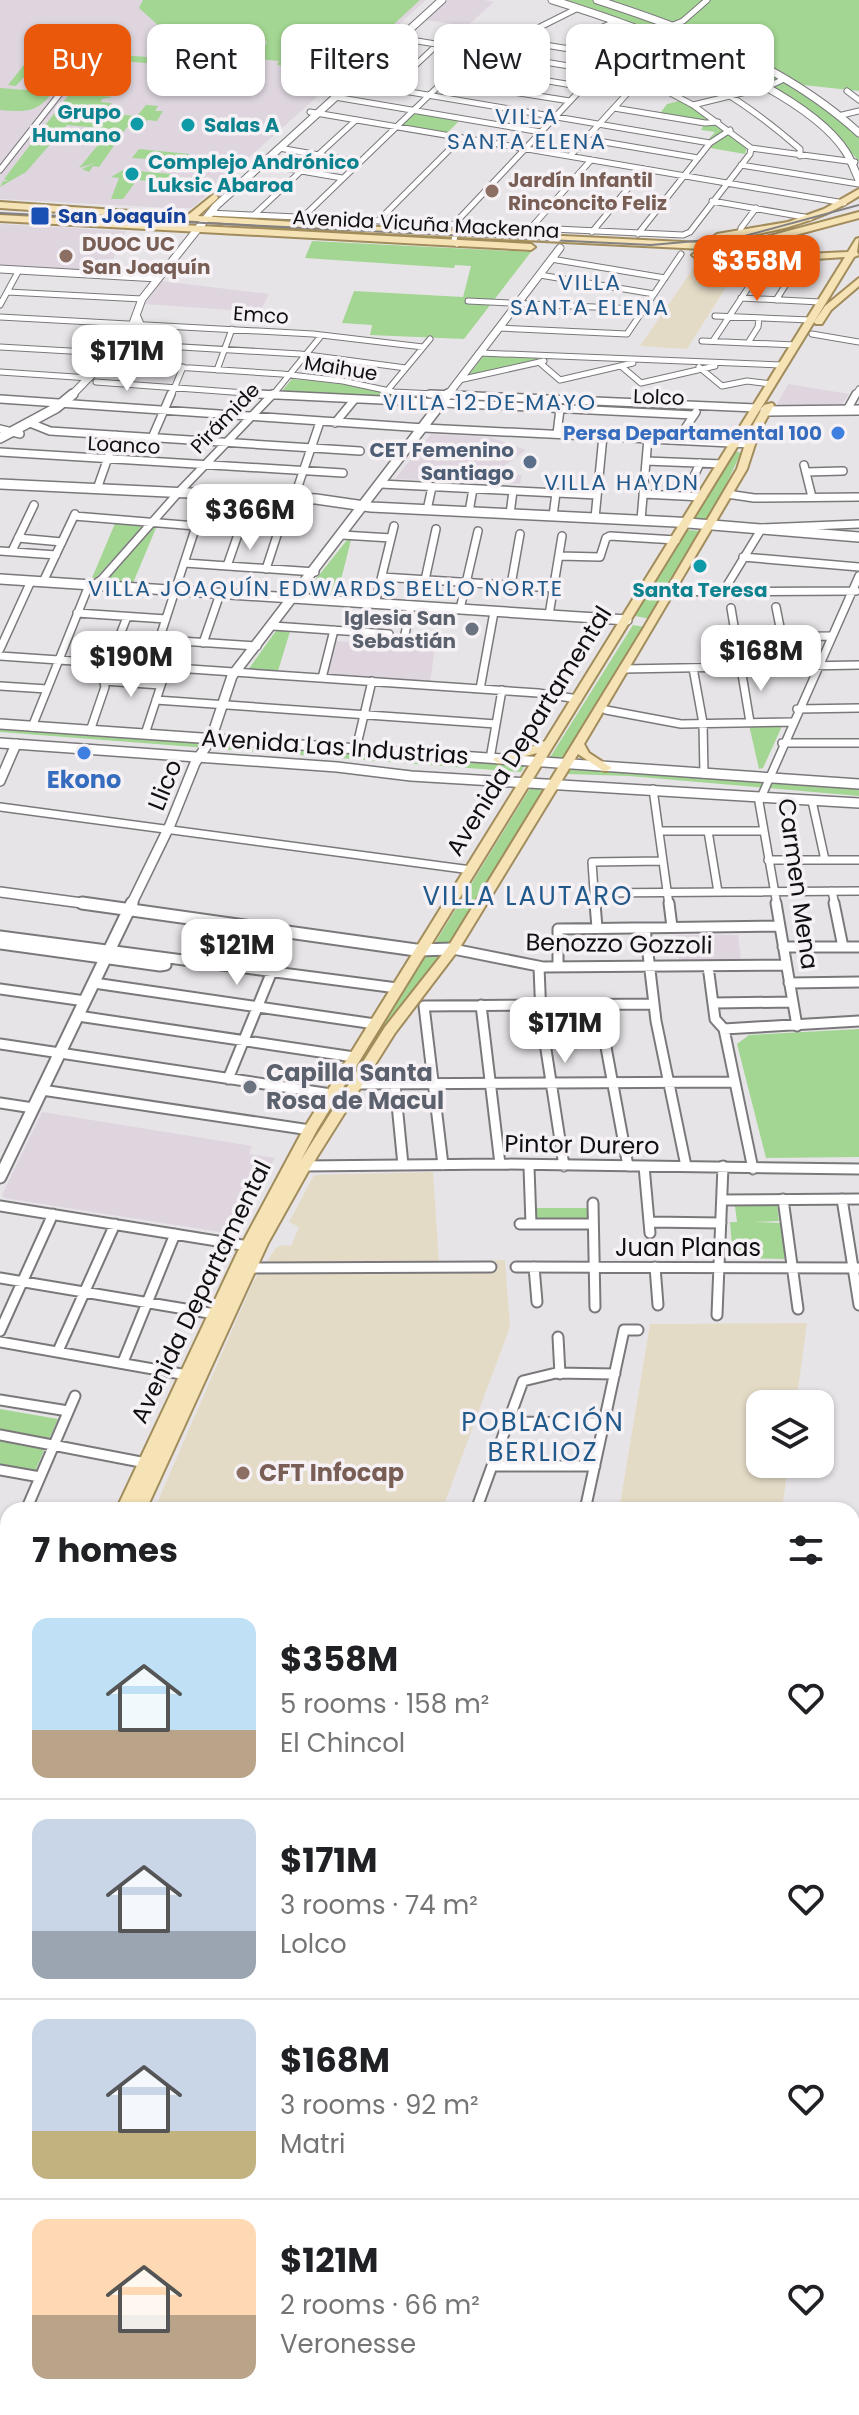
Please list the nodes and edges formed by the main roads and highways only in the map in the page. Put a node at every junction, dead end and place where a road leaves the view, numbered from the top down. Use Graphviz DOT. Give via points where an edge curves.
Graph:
graph roads {
  1 [pos="552,0"];
  2 [pos="597,0"];
  3 [pos="838,116"];
  4 [pos="813,121"];
  5 [pos="859,133"];
  6 [pos="857,162"];
  7 [pos="859,182"];
  8 [pos="859,192"];
  9 [pos="221,194"];
  10 [pos="0,205"];
  11 [pos="859,215"];
  12 [pos="201,216"];
  13 [pos="0,218"];
  14 [pos="739,240"];
  15 [pos="859,241"];
  16 [pos="855,254"];
  17 [pos="747,257"];
  18 [pos="802,258"];
  19 [pos="836,277"];
  20 [pos="859,281"];
  21 [pos="761,409"];
  22 [pos="627,620"];
  23 [pos="648,629"];
  24 [pos="0,724"];
  25 [pos="551,742"];
  26 [pos="0,743"];
  27 [pos="578,744"];
  28 [pos="495,757"];
  29 [pos="538,763"];
  30 [pos="566,765"];
  31 [pos="606,768"];
  32 [pos="527,781"];
  33 [pos="554,784"];
  34 [pos="859,784"];
  35 [pos="859,803"];
  36 [pos="128,1502"];
  37 [pos="142,1502"];
  1 -- 4 [label="main road" via="655,32 717,62"];
  2 -- 3 [label="main road" via="672,26 784,79"];
  3 -- 4 [label="main road"];
  3 -- 5 [label="main road"];
  4 -- 6 [label="main road"];
  6 -- 7 [label="main road"];
  8 -- 14 [label="main road, Avenida Vicuña Mackenna" via="810,218"];
  9 -- 12 [label="main road"];
  10 -- 12 [label="main road, Avenida Vicuña Mackenna"];
  11 -- 14 [label="main road, Avenida Vicuña Mackenna"];
  12 -- 14 [label="main road, Avenida Vicuña Mackenna"];
  13 -- 17 [label="main road, Avenida Vicuña Mackenna"];
  14 -- 17 [label="main road"];
  15 -- 16 [label="main road, Avenida Departamental"];
  16 -- 18 [label="main road, Avenida Vicuña Mackenna"];
  16 -- 19 [label="main road, Avenida Departamental"];
  17 -- 18 [label="main road, Avenida Vicuña Mackenna"];
  18 -- 19 [label="main road" via="827,266"];
  19 -- 21 [label="main road, Avenida Departamental"];
  20 -- 21 [label="main road, Avenida Departamental" via="828,308"];
  21 -- 22 [label="main road, Avenida Departamental"];
  21 -- 23 [label="main road, Avenida Departamental" via="744,465"];
  22 -- 23 [label="main road"];
  22 -- 25 [label="main road, Avenida Departamental"];
  23 -- 27 [label="main road, Avenida Departamental"];
  24 -- 28 [label="main road, Avenida Las Industrias"];
  25 -- 28 [label="main road" via="528,753"];
  25 -- 29 [label="main road, Avenida Departamental"];
  26 -- 32 [label="main road, Avenida Las Industrias"];
  27 -- 30 [label="main road, Avenida Departamental"];
  27 -- 31 [label="main road" via="584,755"];
  28 -- 29 [label="main road, Avenida Las Industrias"];
  29 -- 30 [label="main road, Avenida Las Industrias"];
  29 -- 32 [label="main road, Avenida Departamental"];
  30 -- 31 [label="main road, Avenida Las Industrias"];
  30 -- 33 [label="main road, Avenida Departamental"];
  31 -- 34 [label="main road, Avenida Las Industrias"];
  32 -- 33 [label="main road, Avenida Las Industrias"];
  32 -- 36 [label="main road, Avenida Departamental" via="310,1130 248,1246"];
  33 -- 35 [label="main road, Avenida Las Industrias"];
  33 -- 37 [label="main road, Avenida Departamental" via="419,1003 390,1030 304,1166 250,1268"];
}
